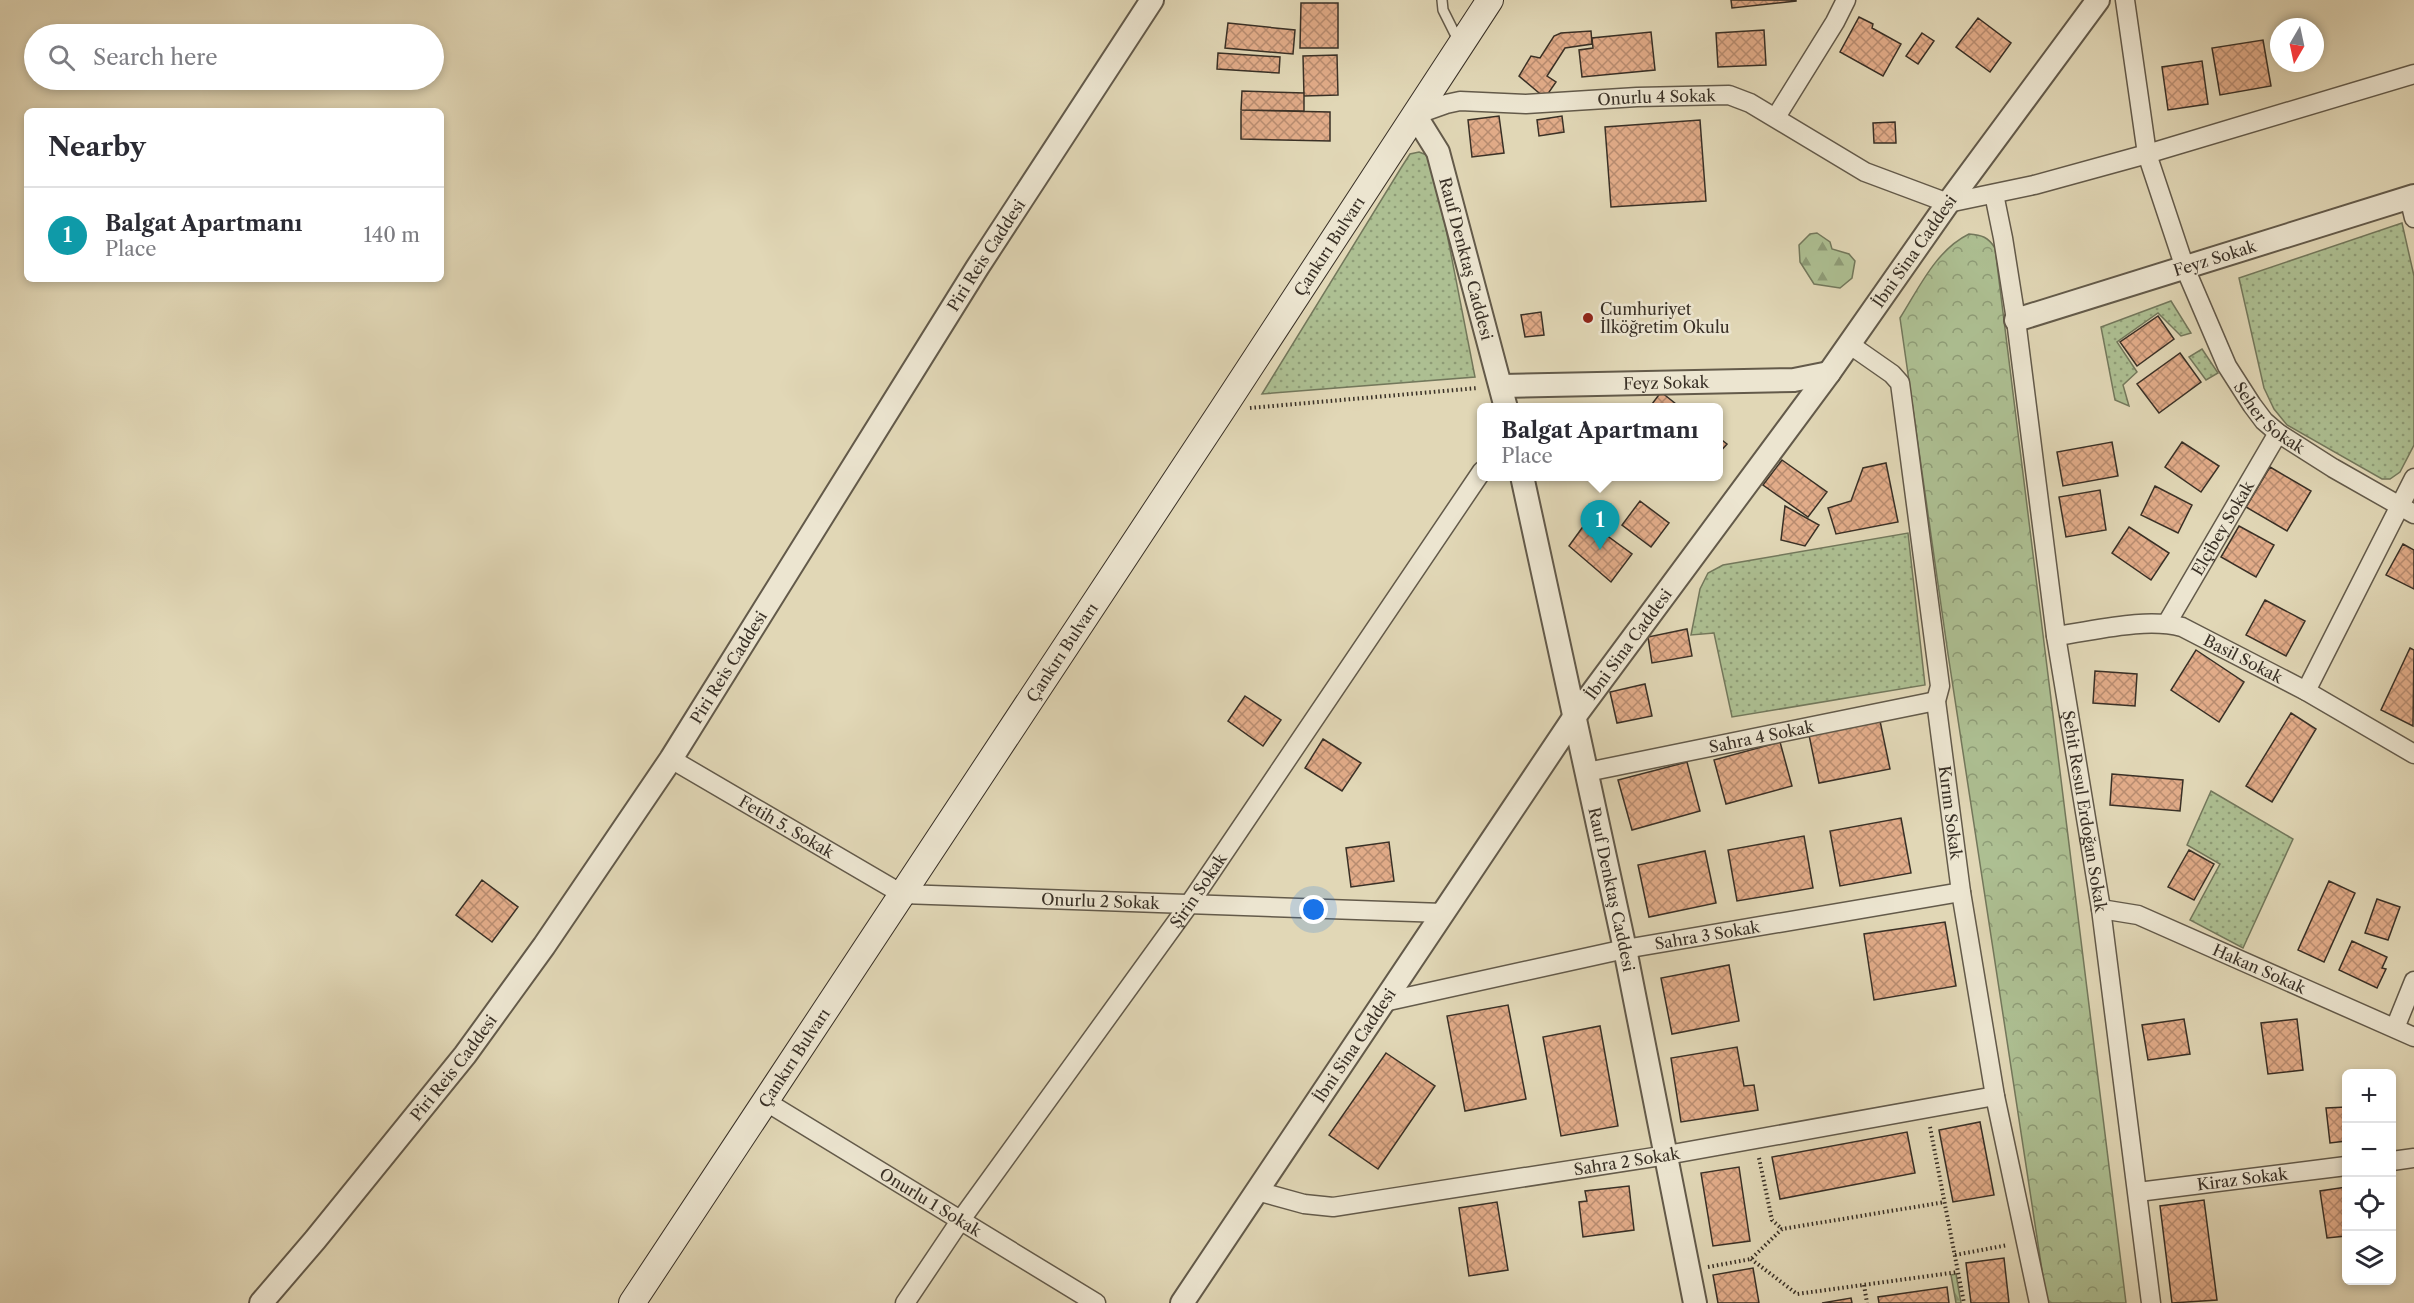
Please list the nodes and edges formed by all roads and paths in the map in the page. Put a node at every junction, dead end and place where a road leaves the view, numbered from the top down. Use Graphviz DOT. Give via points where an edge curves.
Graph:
graph roads {
  1 [pos="1152,0"];
  2 [pos="1442,0"];
  3 [pos="1490,0"];
  4 [pos="1846,0"];
  5 [pos="2098,0"];
  6 [pos="2125,0"];
  7 [pos="1461,45"];
  8 [pos="2414,74"];
  9 [pos="1415,115"];
  10 [pos="1776,117"];
  11 [pos="2147,154"];
  12 [pos="1994,194"];
  13 [pos="1948,203"];
  14 [pos="2412,204"];
  15 [pos="2185,268"];
  16 [pos="2016,320"];
  17 [pos="1850,344"];
  18 [pos="1829,373"];
  19 [pos="1504,397"];
  20 [pos="1222,410"];
  21 [pos="2278,433"];
  22 [pos="1477,478"];
  23 [pos="2414,478"];
  24 [pos="1523,481"];
  25 [pos="2407,510"];
  26 [pos="2167,623"];
  27 [pos="2056,636"];
  28 [pos="2306,691"];
  29 [pos="1936,701"];
  30 [pos="1575,716"];
  31 [pos="2414,754"];
  32 [pos="671,759"];
  33 [pos="1587,771"];
  34 [pos="1961,892"];
  35 [pos="902,894"];
  36 [pos="1188,906"];
  37 [pos="2101,909"];
  38 [pos="1443,913"];
  39 [pos="1625,949"];
  40 [pos="2414,981"];
  41 [pos="1384,1002"];
  42 [pos="2395,1028"];
  43 [pos="2414,1037"];
  44 [pos="1995,1096"];
  45 [pos="765,1101"];
  46 [pos="1926,1109"];
  47 [pos="1755,1140"];
  48 [pos="1667,1155"];
  49 [pos="2414,1158"];
  50 [pos="2396,1160"];
  51 [pos="2342,1166"];
  52 [pos="1257,1191"];
  53 [pos="2138,1192"];
  54 [pos="1945,1202"];
  55 [pos="960,1221"];
  56 [pos="1782,1229"];
  57 [pos="2026,1242"];
  58 [pos="1955,1255"];
  59 [pos="1751,1258"];
  60 [pos="1689,1270"];
  61 [pos="1958,1272"];
  62 [pos="1864,1285"];
  63 [pos="261,1303"];
  64 [pos="632,1303"];
  65 [pos="905,1303"];
  66 [pos="1096,1303"];
  67 [pos="1182,1303"];
  68 [pos="1695,1303"];
  69 [pos="1867,1303"];
  70 [pos="1964,1303"];
  71 [pos="2039,1303"];
  72 [pos="2151,1303"];
  1 -- 32 [label="street, Piri Reis Caddesi" via="977,268"];
  2 -- 7 [label="lane"];
  3 -- 7 [label="main road, Çankırı Bulvarı"];
  4 -- 10 [label="street"];
  5 -- 13 [label="street, İbni Sina Caddesi"];
  6 -- 11 [label="street, Seher Sokak"];
  7 -- 9 [label="main road, Çankırı Bulvarı"];
  8 -- 11 [label="street"];
  9 -- 10 [label="street, Onurlu 4 Sokak" via="1460,101 1526,104 1722,95 1739,98"];
  9 -- 19 [label="street, Rauf Denktaş Caddesi" via="1438,152"];
  9 -- 20 [label="main road, Çankırı Bulvarı"];
  10 -- 13 [label="street, Onurlu 4 Sokak" via="1865,172"];
  11 -- 12 [label="street"];
  11 -- 15 [label="street, Seher Sokak"];
  12 -- 13 [label="street"];
  12 -- 16 [label="street, Şehit Resul Erdoğan Sokak"];
  13 -- 17 [label="street, İbni Sina Caddesi"];
  14 -- 15 [label="street, Feyz Sokak"];
  15 -- 16 [label="street, Feyz Sokak"];
  15 -- 21 [label="street, Seher Sokak" via="2227,366 2264,421"];
  16 -- 27 [label="street, Şehit Resul Erdoğan Sokak"];
  17 -- 18 [label="street, İbni Sina Caddesi"];
  17 -- 29 [label="street, Kırım Sokak" via="1900,383 1940,686"];
  18 -- 19 [label="street, Feyz Sokak" via="1794,380"];
  18 -- 30 [label="street, İbni Sina Caddesi"];
  19 -- 20 [label="path"];
  20 -- 35 [label="main road, Çankırı Bulvarı"];
  21 -- 25 [label="street, Seher Sokak"];
  21 -- 26 [label="street, Elçibey Sokak"];
  22 -- 36 [label="street, Şirin Sokak"];
  23 -- 25 [label="street"];
  24 -- 30 [label="street, Rauf Denktaş Caddesi"];
  25 -- 28 [label="street"];
  26 -- 27 [label="street, Basil Sokak"];
  26 -- 28 [label="street, Basil Sokak" via="2191,631"];
  27 -- 37 [label="street, Şehit Resul Erdoğan Sokak"];
  28 -- 31 [label="street, Basil Sokak"];
  29 -- 33 [label="street, Sahra 4 Sokak"];
  29 -- 34 [label="street, Kırım Sokak"];
  30 -- 33 [label="street, Rauf Denktaş Caddesi"];
  30 -- 38 [label="street, İbni Sina Caddesi"];
  32 -- 35 [label="street, Fetih 5. Sokak"];
  32 -- 63 [label="street, Piri Reis Caddesi" via="465,1056"];
  33 -- 39 [label="street, Rauf Denktaş Caddesi"];
  34 -- 39 [label="street, Sahra 3 Sokak"];
  34 -- 44 [label="street, Kırım Sokak"];
  35 -- 36 [label="street, Onurlu 2 Sokak"];
  35 -- 45 [label="main road, Çankırı Bulvarı"];
  36 -- 38 [label="street, Onurlu 2 Sokak"];
  36 -- 55 [label="street, Şirin Sokak"];
  37 -- 42 [label="street, Hakan Sokak" via="2138,915"];
  37 -- 53 [label="street, Şehit Resul Erdoğan Sokak"];
  38 -- 41 [label="street, İbni Sina Caddesi"];
  39 -- 41 [label="street, Sahra 3 Sokak"];
  39 -- 48 [label="street, Rauf Denktaş Caddesi"];
  40 -- 42 [label="street"];
  41 -- 52 [label="street, İbni Sina Caddesi"];
  42 -- 43 [label="street, Hakan Sokak"];
  44 -- 46 [label="street, Sahra 2 Sokak"];
  44 -- 57 [label="street, Kırım Sokak"];
  45 -- 55 [label="street, Onurlu 1 Sokak"];
  45 -- 64 [label="main road, Çankırı Bulvarı"];
  46 -- 47 [label="street, Sahra 2 Sokak"];
  46 -- 54 [label="path"];
  47 -- 48 [label="street, Sahra 2 Sokak"];
  47 -- 56 [label="path" via="1772,1220"];
  48 -- 52 [label="street, Sahra 2 Sokak" via="1333,1207 1304,1204"];
  48 -- 60 [label="street, Rauf Denktaş Caddesi"];
  49 -- 50 [label="street"];
  51 -- 53 [label="street, Kiraz Sokak"];
  52 -- 67 [label="street, İbni Sina Caddesi"];
  53 -- 72 [label="street, Şehit Resul Erdoğan Sokak"];
  54 -- 56 [label="path"];
  54 -- 58 [label="path"];
  55 -- 65 [label="street, Şirin Sokak"];
  55 -- 66 [label="street, Onurlu 1 Sokak"];
  56 -- 59 [label="path"];
  57 -- 58 [label="path"];
  57 -- 71 [label="street, Kırım Sokak"];
  58 -- 61 [label="path"];
  59 -- 60 [label="path"];
  59 -- 62 [label="path" via="1797,1294"];
  60 -- 68 [label="street, Rauf Denktaş Caddesi"];
  61 -- 62 [label="path"];
  61 -- 70 [label="path"];
  62 -- 69 [label="path"];
}
